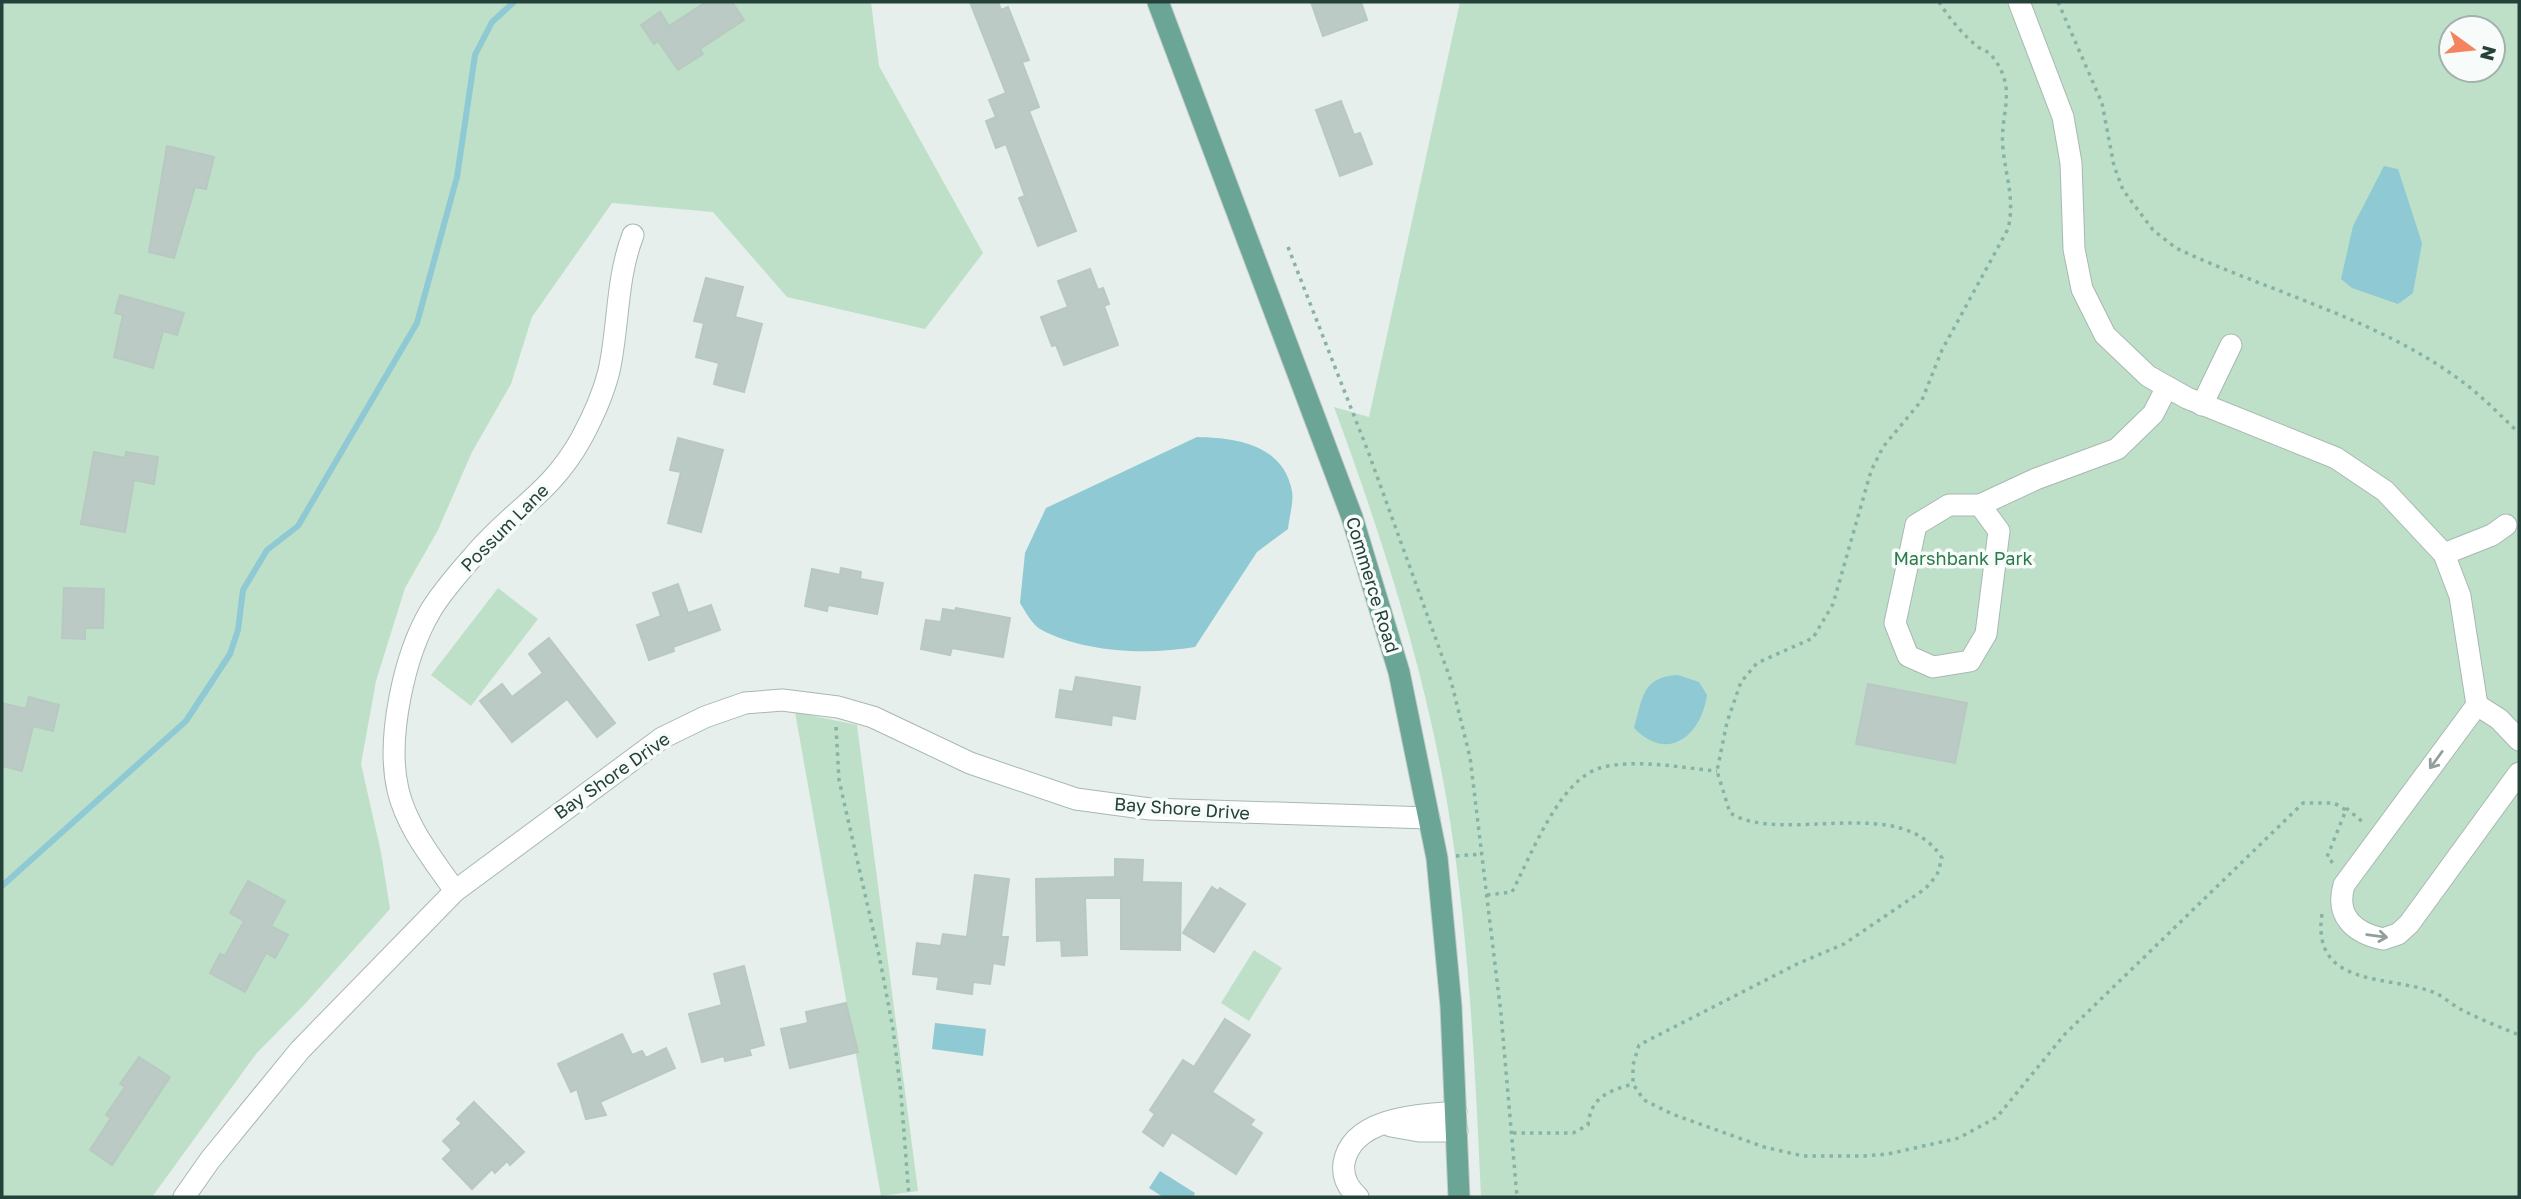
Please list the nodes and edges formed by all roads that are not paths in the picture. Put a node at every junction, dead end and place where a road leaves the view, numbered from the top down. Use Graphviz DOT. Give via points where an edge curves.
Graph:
graph roads {
  1 [pos="1158,2"];
  2 [pos="2019,2"];
  3 [pos="633,235"];
  4 [pos="2231,345"];
  5 [pos="2167,387"];
  6 [pos="2202,405"];
  7 [pos="1980,505"];
  8 [pos="2506,525"];
  9 [pos="2444,554"];
  10 [pos="2477,705"];
  11 [pos="2519,740"];
  12 [pos="2519,772"];
  13 [pos="1429,818"];
  14 [pos="455,891"];
  15 [pos="1456,1122"];
  16 [pos="184,1197"];
  17 [pos="1358,1197"];
  18 [pos="1459,1197"];
  1 -- 13 [label="main road, Commerce Road" via="1369,569 1408,710"];
  2 -- 5 [label="street" via="2063,117 2071,163 2074,249 2082,289 2105,335 2148,376"];
  3 -- 14 [label="street, Possum Lane" via="621,271 609,369 596,410 561,472 478,550 431,609 400,697 394,749 398,790 415,834"];
  4 -- 6 [label="street"];
  5 -- 6 [label="street"];
  5 -- 7 [label="street" via="2153,414 2116,449"];
  6 -- 9 [label="street" via="2336,458 2385,491"];
  7 -- 7 [label="street" via="1949,505 1916,525 1895,623 1908,656 1933,667 1970,662 1986,634 1999,531"];
  8 -- 9 [label="street"];
  9 -- 10 [label="street" via="2460,596"];
  10 -- 11 [label="street"];
  10 -- 12 [label="street, one-way" via="2344,885 2343,912 2356,930 2383,939 2409,924"];
  13 -- 14 [label="street, Bay Shore Drive" via="1150,809 1076,799 970,763 873,717 782,700 746,703 662,738"];
  13 -- 15 [label="main road, Commerce Road" via="1448,961"];
  14 -- 16 [label="street, Bay Shore Drive" via="300,1050"];
  15 -- 17 [label="street" via="1419,1131 1382,1124 1358,1139 1346,1158 1345,1179"];
  15 -- 18 [label="main road, Commerce Road"];
}
